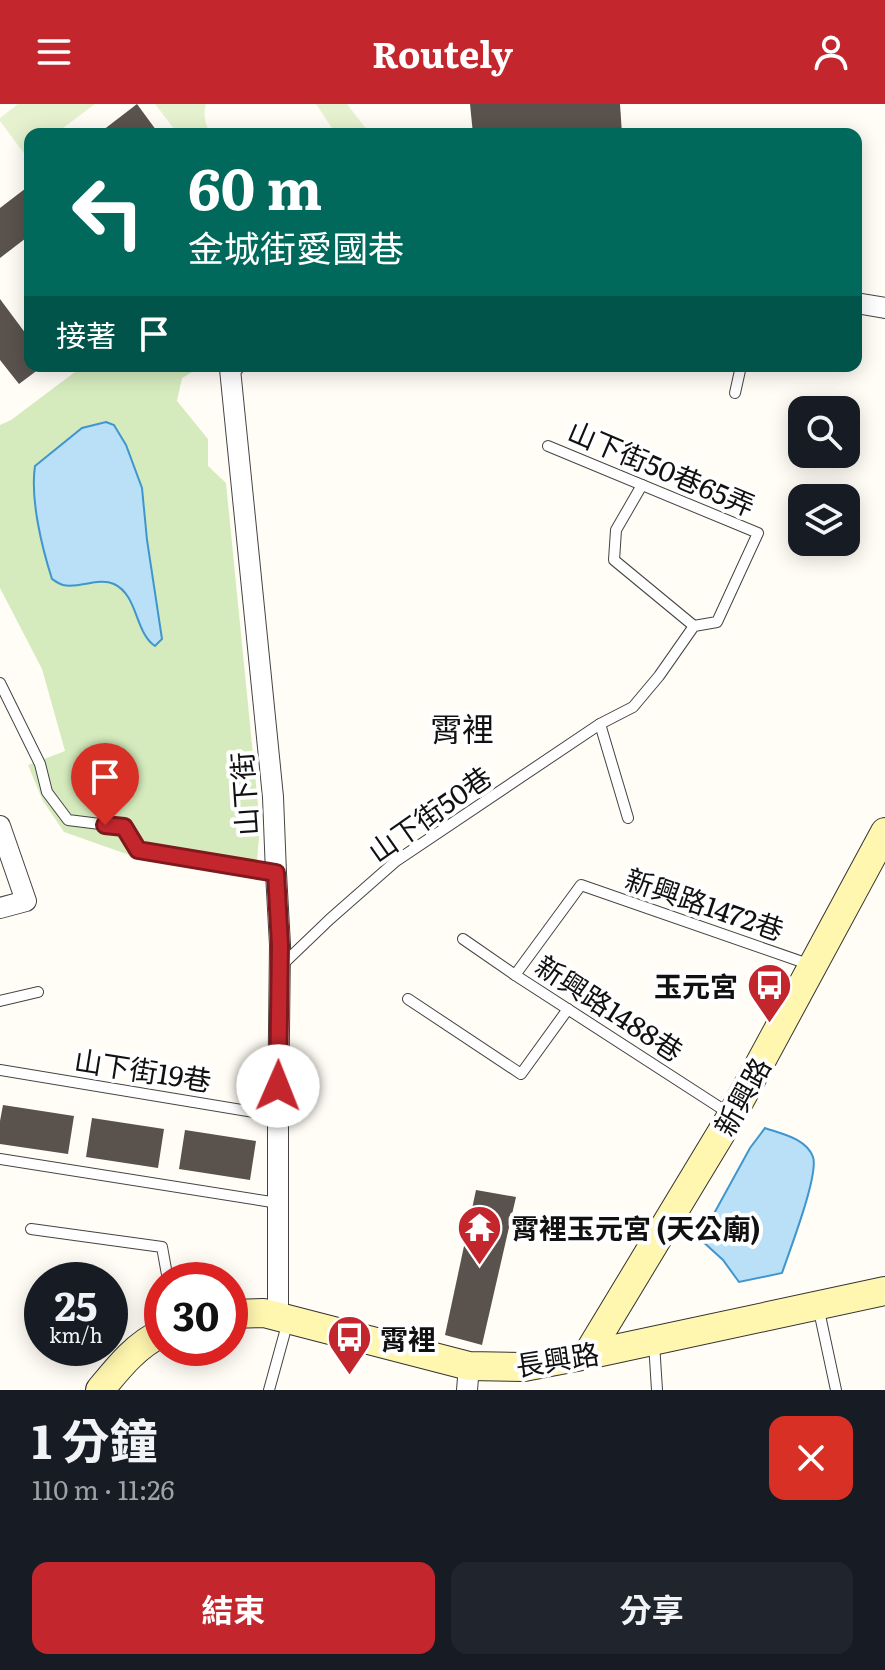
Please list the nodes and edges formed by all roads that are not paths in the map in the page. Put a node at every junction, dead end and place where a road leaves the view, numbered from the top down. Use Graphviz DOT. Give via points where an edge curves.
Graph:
graph roads {
  1 [pos="862,304"];
  2 [pos="885,308"];
  3 [pos="230,372"];
  4 [pos="740,372"];
  5 [pos="735,393"];
  6 [pos="548,446"];
  7 [pos="642,485"];
  8 [pos="758,533"];
  9 [pos="694,626"];
  10 [pos="0,683"];
  11 [pos="600,724"];
  12 [pos="628,818"];
  13 [pos="0,826"];
  14 [pos="885,832"];
  15 [pos="276,873"];
  16 [pos="0,908"];
  17 [pos="463,939"];
  18 [pos="813,966"];
  19 [pos="280,967"];
  20 [pos="515,975"];
  21 [pos="38,992"];
  22 [pos="408,999"];
  23 [pos="0,1001"];
  24 [pos="568,1009"];
  25 [pos="0,1070"];
  26 [pos="732,1115"];
  27 [pos="278,1116"];
  28 [pos="0,1159"];
  29 [pos="278,1203"];
  30 [pos="31,1229"];
  31 [pos="165,1262"];
  32 [pos="885,1291"];
  33 [pos="818,1305"];
  34 [pos="248,1313"];
  35 [pos="283,1318"];
  36 [pos="654,1341"];
  37 [pos="144,1344"];
  38 [pos="587,1355"];
  39 [pos="468,1378"];
  40 [pos="100,1390"];
  41 [pos="269,1390"];
  42 [pos="657,1390"];
  43 [pos="836,1390"];
  1 -- 2 [label="street"];
  3 -- 15 [label="street, 山下街"];
  4 -- 5 [label="lane"];
  6 -- 7 [label="lane, 山下街50巷65弄"];
  7 -- 8 [label="lane, 山下街50巷65弄"];
  7 -- 9 [label="lane" via="616,530 614,560"];
  8 -- 9 [label="lane, 山下街50巷" via="717,622"];
  9 -- 11 [label="lane, 山下街50巷" via="633,707"];
  10 -- 15 [label="lane" via="40,764 47,792 68,820 124,827 138,850"];
  11 -- 12 [label="lane"];
  11 -- 19 [label="lane, 山下街50巷" via="396,861"];
  13 -- 16 [label="street" via="26,901"];
  14 -- 18 [label="main road, 新興路"];
  15 -- 19 [label="street, 山下街"];
  17 -- 20 [label="lane, 新興路1488巷"];
  18 -- 20 [label="lane, 新興路1472巷" via="581,885"];
  18 -- 26 [label="main road, 新興路"];
  19 -- 27 [label="street, 山下街"];
  20 -- 24 [label="lane, 新興路1488巷"];
  21 -- 23 [label="lane"];
  22 -- 24 [label="lane" via="521,1074"];
  24 -- 26 [label="lane, 新興路1488巷"];
  25 -- 27 [label="lane, 山下街19巷"];
  26 -- 38 [label="main road, 新興路"];
  27 -- 29 [label="street, 山下街"];
  28 -- 29 [label="lane"];
  29 -- 35 [label="street, 山下街"];
  30 -- 31 [label="lane" via="162,1247"];
  32 -- 33 [label="main road, 長興路"];
  33 -- 36 [label="main road, 長興路"];
  33 -- 43 [label="lane"];
  34 -- 35 [label="main road, 長興路"];
  35 -- 39 [label="main road, 長興路"];
  35 -- 41 [label="lane"];
  36 -- 38 [label="main road, 長興路"];
  36 -- 42 [label="lane"];
  37 -- 40 [label="main road"];
  38 -- 39 [label="main road, 長興路"];
}
